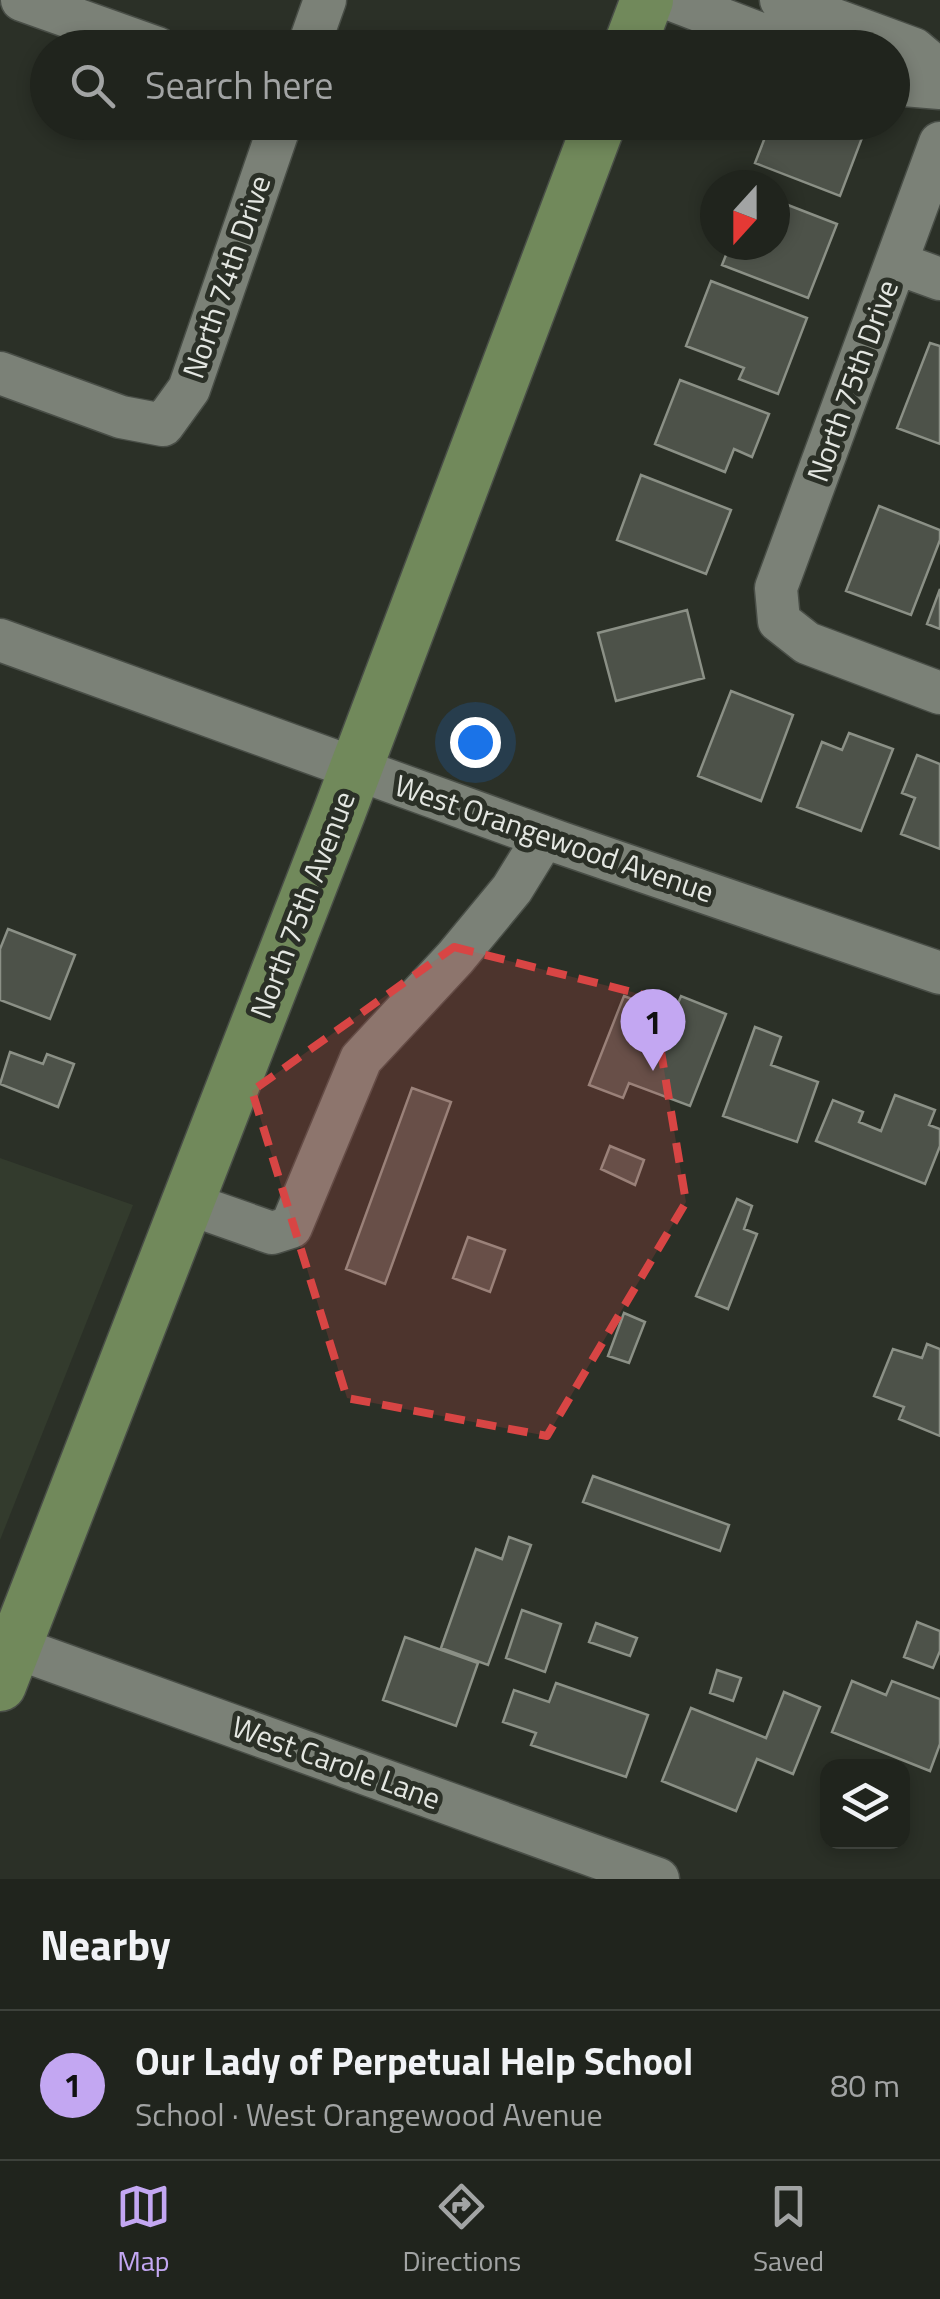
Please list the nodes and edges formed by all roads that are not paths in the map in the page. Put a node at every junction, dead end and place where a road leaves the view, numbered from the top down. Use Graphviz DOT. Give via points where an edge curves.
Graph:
graph roads {
  1 [pos="22,0"];
  2 [pos="325,0"];
  3 [pos="647,0"];
  4 [pos="672,0"];
  5 [pos="780,0"];
  6 [pos="107,30"];
  7 [pos="314,30"];
  8 [pos="636,30"];
  9 [pos="750,30"];
  10 [pos="862,30"];
  11 [pos="910,48"];
  12 [pos="940,71"];
  13 [pos="910,86"];
  14 [pos="940,88"];
  15 [pos="275,140"];
  16 [pos="593,140"];
  17 [pos="940,143"];
  18 [pos="896,263"];
  19 [pos="940,278"];
  20 [pos="0,373"];
  21 [pos="0,640"];
  22 [pos="940,693"];
  23 [pos="356,769"];
  24 [pos="544,836"];
  25 [pos="940,973"];
  26 [pos="187,1204"];
  27 [pos="7,1666"];
  28 [pos="562,1863"];
  29 [pos="658,1879"];
  1 -- 6 [label="street"];
  2 -- 7 [label="street"];
  3 -- 8 [label="main road"];
  4 -- 9 [label="street"];
  5 -- 10 [label="street"];
  11 -- 12 [label="street"];
  13 -- 14 [label="street"];
  15 -- 20 [label="street, North 74th Drive" via="188,389 163,426"];
  16 -- 23 [label="main road, North 75th Avenue"];
  17 -- 18 [label="street, North 75th Drive"];
  18 -- 19 [label="street"];
  18 -- 22 [label="street, North 75th Drive" via="776,588 779,622 807,644"];
  21 -- 23 [label="street, West Orangewood Avenue"];
  23 -- 24 [label="street, West Orangewood Avenue"];
  23 -- 26 [label="main road, North 75th Avenue"];
  24 -- 25 [label="street, West Orangewood Avenue"];
  24 -- 26 [label="street" via="500,903 361,1060 291,1227 272,1233"];
  26 -- 27 [label="main road, North 75th Avenue"];
  27 -- 28 [label="street, West Carole Lane"];
  28 -- 29 [label="street, West Carole Lane"];
}
